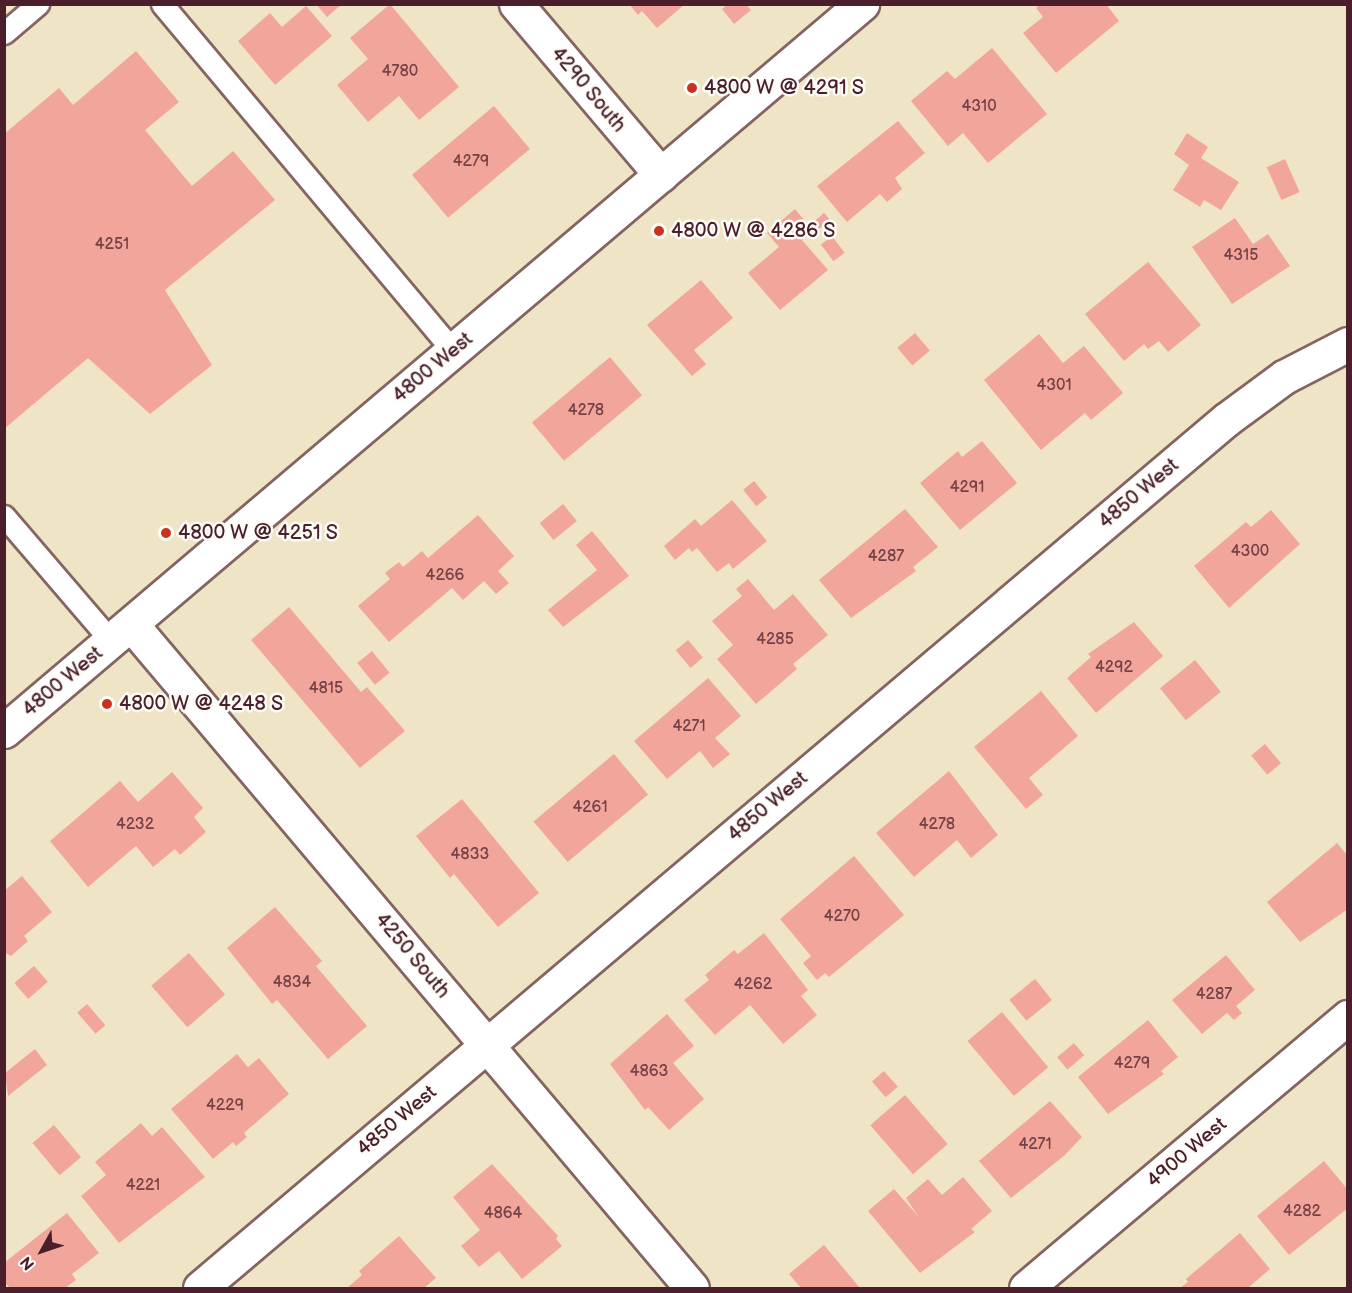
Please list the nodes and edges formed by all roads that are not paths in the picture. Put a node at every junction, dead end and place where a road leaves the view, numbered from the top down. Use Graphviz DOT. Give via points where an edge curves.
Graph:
graph roads {
  1 [pos="38,4"];
  2 [pos="162,4"];
  3 [pos="516,4"];
  4 [pos="862,4"];
  5 [pos="4,33"];
  6 [pos="661,175"];
  7 [pos="1347,344"];
  8 [pos="453,351"];
  9 [pos="4,516"];
  10 [pos="121,632"];
  11 [pos="4,731"];
  12 [pos="1347,1017"];
  13 [pos="487,1045"];
  14 [pos="200,1288"];
  15 [pos="692,1288"];
  16 [pos="1026,1288"];
  1 -- 5 [label="lane"];
  2 -- 8 [label="lane"];
  3 -- 6 [label="street, 4290 South"];
  4 -- 6 [label="street, 4800 West"];
  6 -- 8 [label="street, 4800 West"];
  7 -- 13 [label="street, 4850 West" via="1284,377 1227,419"];
  8 -- 10 [label="street, 4800 West"];
  9 -- 10 [label="lane"];
  10 -- 11 [label="street, 4800 West"];
  10 -- 13 [label="street, 4250 South"];
  12 -- 16 [label="street, 4900 West"];
  13 -- 14 [label="street, 4850 West"];
  13 -- 15 [label="street, 4250 South"];
}
